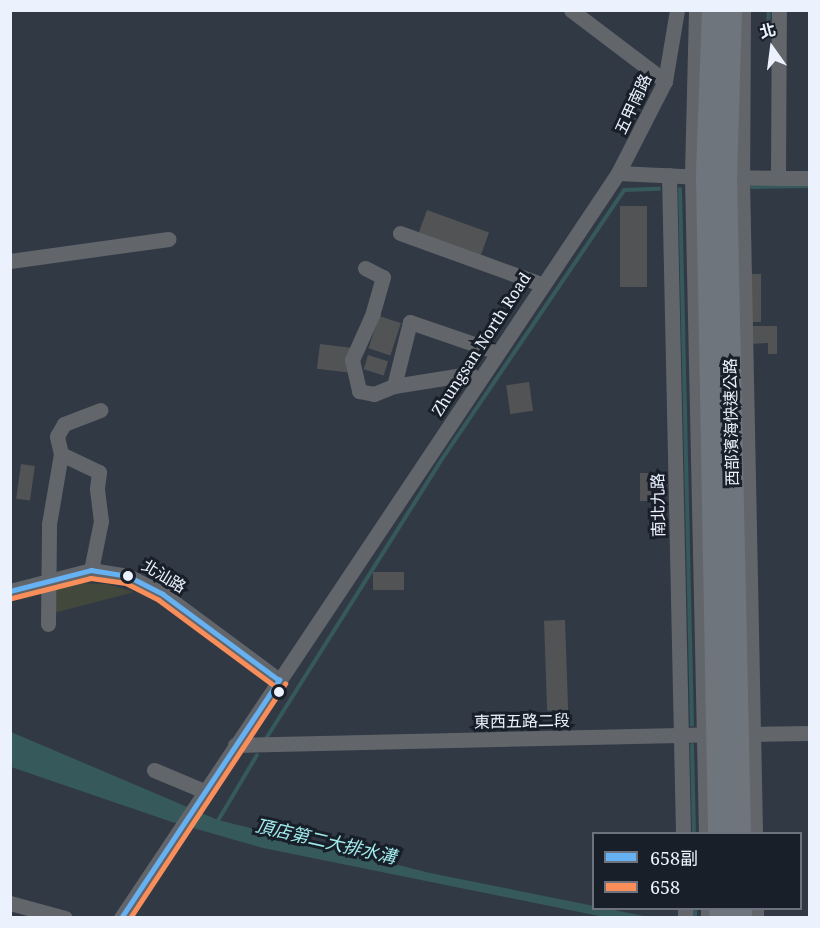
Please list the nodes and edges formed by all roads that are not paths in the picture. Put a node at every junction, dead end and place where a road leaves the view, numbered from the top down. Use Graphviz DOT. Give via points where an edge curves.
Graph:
graph roads {
  1 [pos="571,10"];
  2 [pos="677,10"];
  3 [pos="696,10"];
  4 [pos="713,10"];
  5 [pos="732,10"];
  6 [pos="743,10"];
  7 [pos="779,10"];
  8 [pos="665,81"];
  9 [pos="618,173"];
  10 [pos="669,175"];
  11 [pos="692,176"];
  12 [pos="742,178"];
  13 [pos="778,178"];
  14 [pos="810,178"];
  15 [pos="400,233"];
  16 [pos="168,239"];
  17 [pos="10,261"];
  18 [pos="365,268"];
  19 [pos="542,284"];
  20 [pos="497,352"];
  21 [pos="479,380"];
  22 [pos="394,386"];
  23 [pos="100,410"];
  24 [pos="61,454"];
  25 [pos="91,570"];
  26 [pos="51,578"];
  27 [pos="10,591"];
  28 [pos="48,624"];
  29 [pos="279,680"];
  30 [pos="810,733"];
  31 [pos="753,734"];
  32 [pos="681,735"];
  33 [pos="705,735"];
  34 [pos="235,745"];
  35 [pos="154,770"];
  36 [pos="204,791"];
  37 [pos="683,832"];
  38 [pos="706,832"];
  39 [pos="719,832"];
  40 [pos="740,832"];
  41 [pos="754,832"];
  42 [pos="10,903"];
  43 [pos="65,918"];
  44 [pos="122,918"];
  1 -- 8 [label="street"];
  2 -- 8 [label="street, 五甲南路"];
  3 -- 11 [label="street"];
  4 -- 39 [label="highway, 西部濱海快速公路, bridge" via="707,177"];
  5 -- 40 [label="highway, 西部濱海快速公路, bridge" via="726,178"];
  6 -- 12 [label="street"];
  7 -- 13 [label="street"];
  8 -- 9 [label="street, 五甲南路"];
  9 -- 10 [label="street"];
  9 -- 19 [label="street, Zhungsan North Road"];
  10 -- 11 [label="street"];
  10 -- 32 [label="street, 南北九路"];
  11 -- 12 [label="street"];
  11 -- 33 [label="street"];
  12 -- 13 [label="street"];
  12 -- 31 [label="street"];
  13 -- 14 [label="street"];
  15 -- 19 [label="street"];
  16 -- 17 [label="street"];
  18 -- 22 [label="street" via="383,277 373,314 352,360 354,381 359,391 374,394"];
  19 -- 20 [label="street, Zhungsan North Road"];
  20 -- 21 [label="street, Zhungsan North Road"];
  20 -- 22 [label="street" via="410,322"];
  21 -- 22 [label="street" via="469,374"];
  21 -- 29 [label="street, Zhungsan North Road"];
  23 -- 24 [label="street" via="64,424 57,435"];
  24 -- 25 [label="street" via="99,472 101,521"];
  24 -- 26 [label="street" via="49,524"];
  25 -- 26 [label="street, 北汕路"];
  25 -- 29 [label="street, 北汕路" via="128,576 164,594"];
  26 -- 27 [label="street, 北汕路"];
  26 -- 28 [label="street"];
  29 -- 34 [label="street, Zhungsan North Road"];
  30 -- 31 [label="street, 東西五路二段"];
  31 -- 33 [label="street, 東西五路二段"];
  31 -- 41 [label="street"];
  32 -- 33 [label="street, 東西五路二段"];
  32 -- 34 [label="street, 東西五路二段"];
  32 -- 37 [label="street, 南北九路"];
  33 -- 38 [label="street"];
  34 -- 36 [label="street, Zhungsan North Road"];
  35 -- 36 [label="street"];
  36 -- 44 [label="street, Zhungsan North Road"];
  42 -- 43 [label="street"];
}
